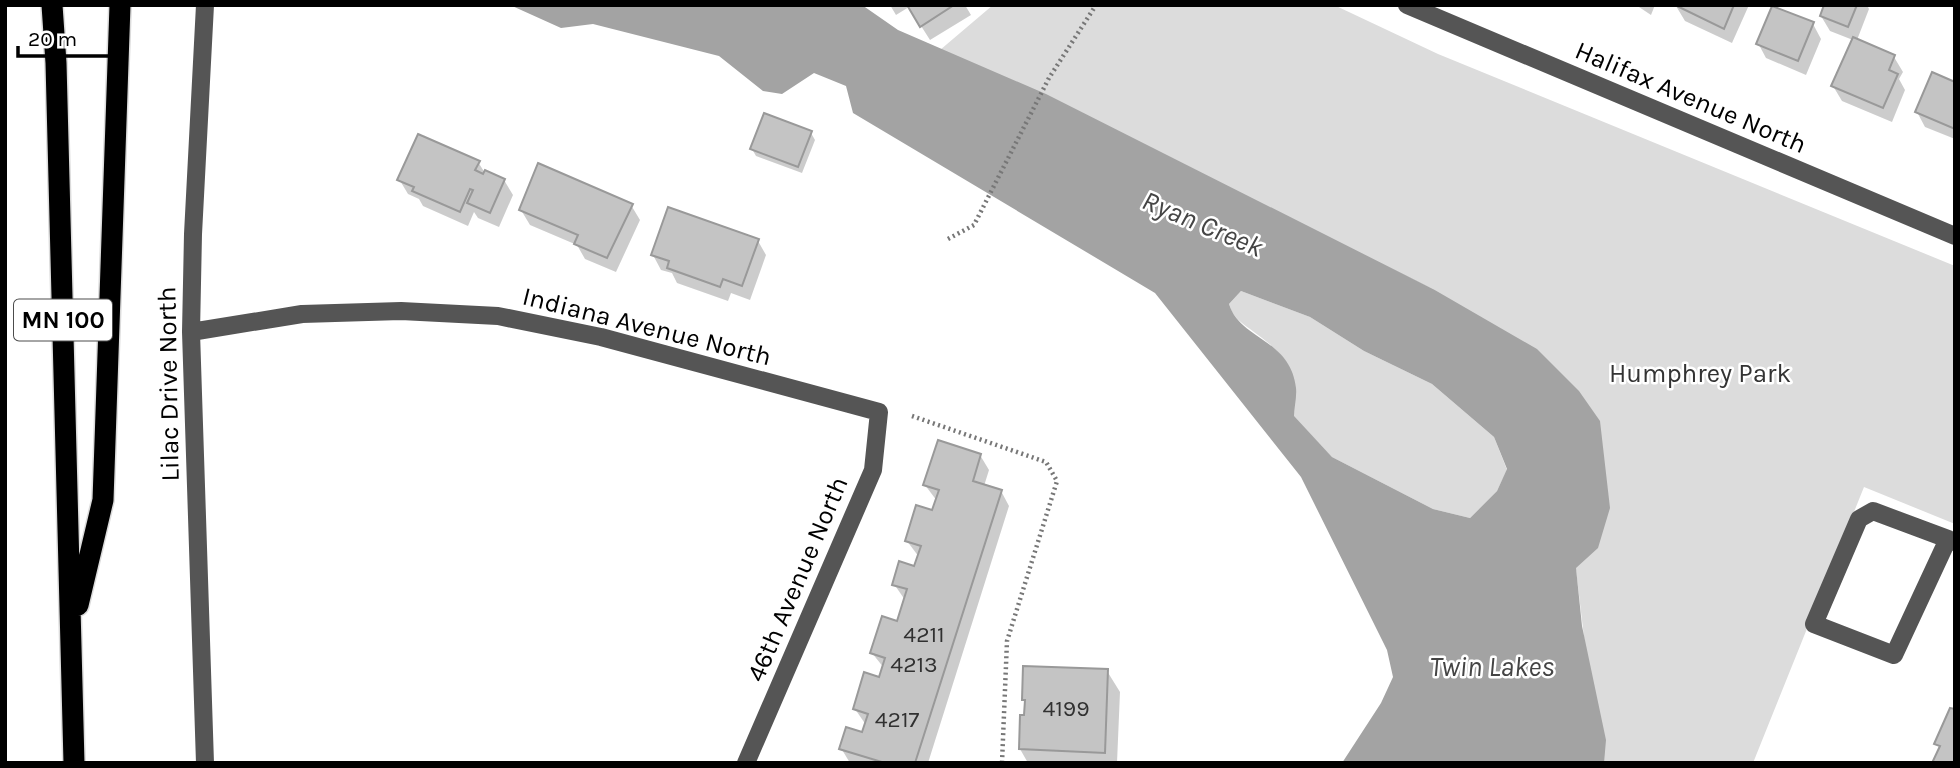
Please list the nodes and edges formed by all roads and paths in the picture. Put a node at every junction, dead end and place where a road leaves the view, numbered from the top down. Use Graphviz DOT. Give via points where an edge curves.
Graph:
graph roads {
  1 [pos="52,5"];
  2 [pos="120,5"];
  3 [pos="205,5"];
  4 [pos="1096,5"];
  5 [pos="1407,5"];
  6 [pos="1955,236"];
  7 [pos="948,239"];
  8 [pos="191,332"];
  9 [pos="879,412"];
  10 [pos="912,416"];
  11 [pos="1952,541"];
  12 [pos="71,634"];
  13 [pos="74,763"];
  14 [pos="205,763"];
  15 [pos="746,763"];
  16 [pos="1002,763"];
  1 -- 12 [label="highway, MN 100"];
  2 -- 12 [label="highway" via="103,500"];
  3 -- 8 [label="street, Lilac Drive North"];
  4 -- 7 [label="path" via="1049,78 974,225"];
  5 -- 6 [label="street, Halifax Avenue North"];
  8 -- 9 [label="street, Indiana Avenue North" via="302,314 401,311 498,316 601,337"];
  8 -- 14 [label="street, Lilac Drive North"];
  9 -- 15 [label="street, 46th Avenue North" via="873,470"];
  10 -- 16 [label="path" via="1046,461 1057,481 1007,641"];
  11 -- 11 [label="street" via="1872,511 1859,519 1814,624 1894,655"];
  12 -- 13 [label="highway, MN 100"];
}
